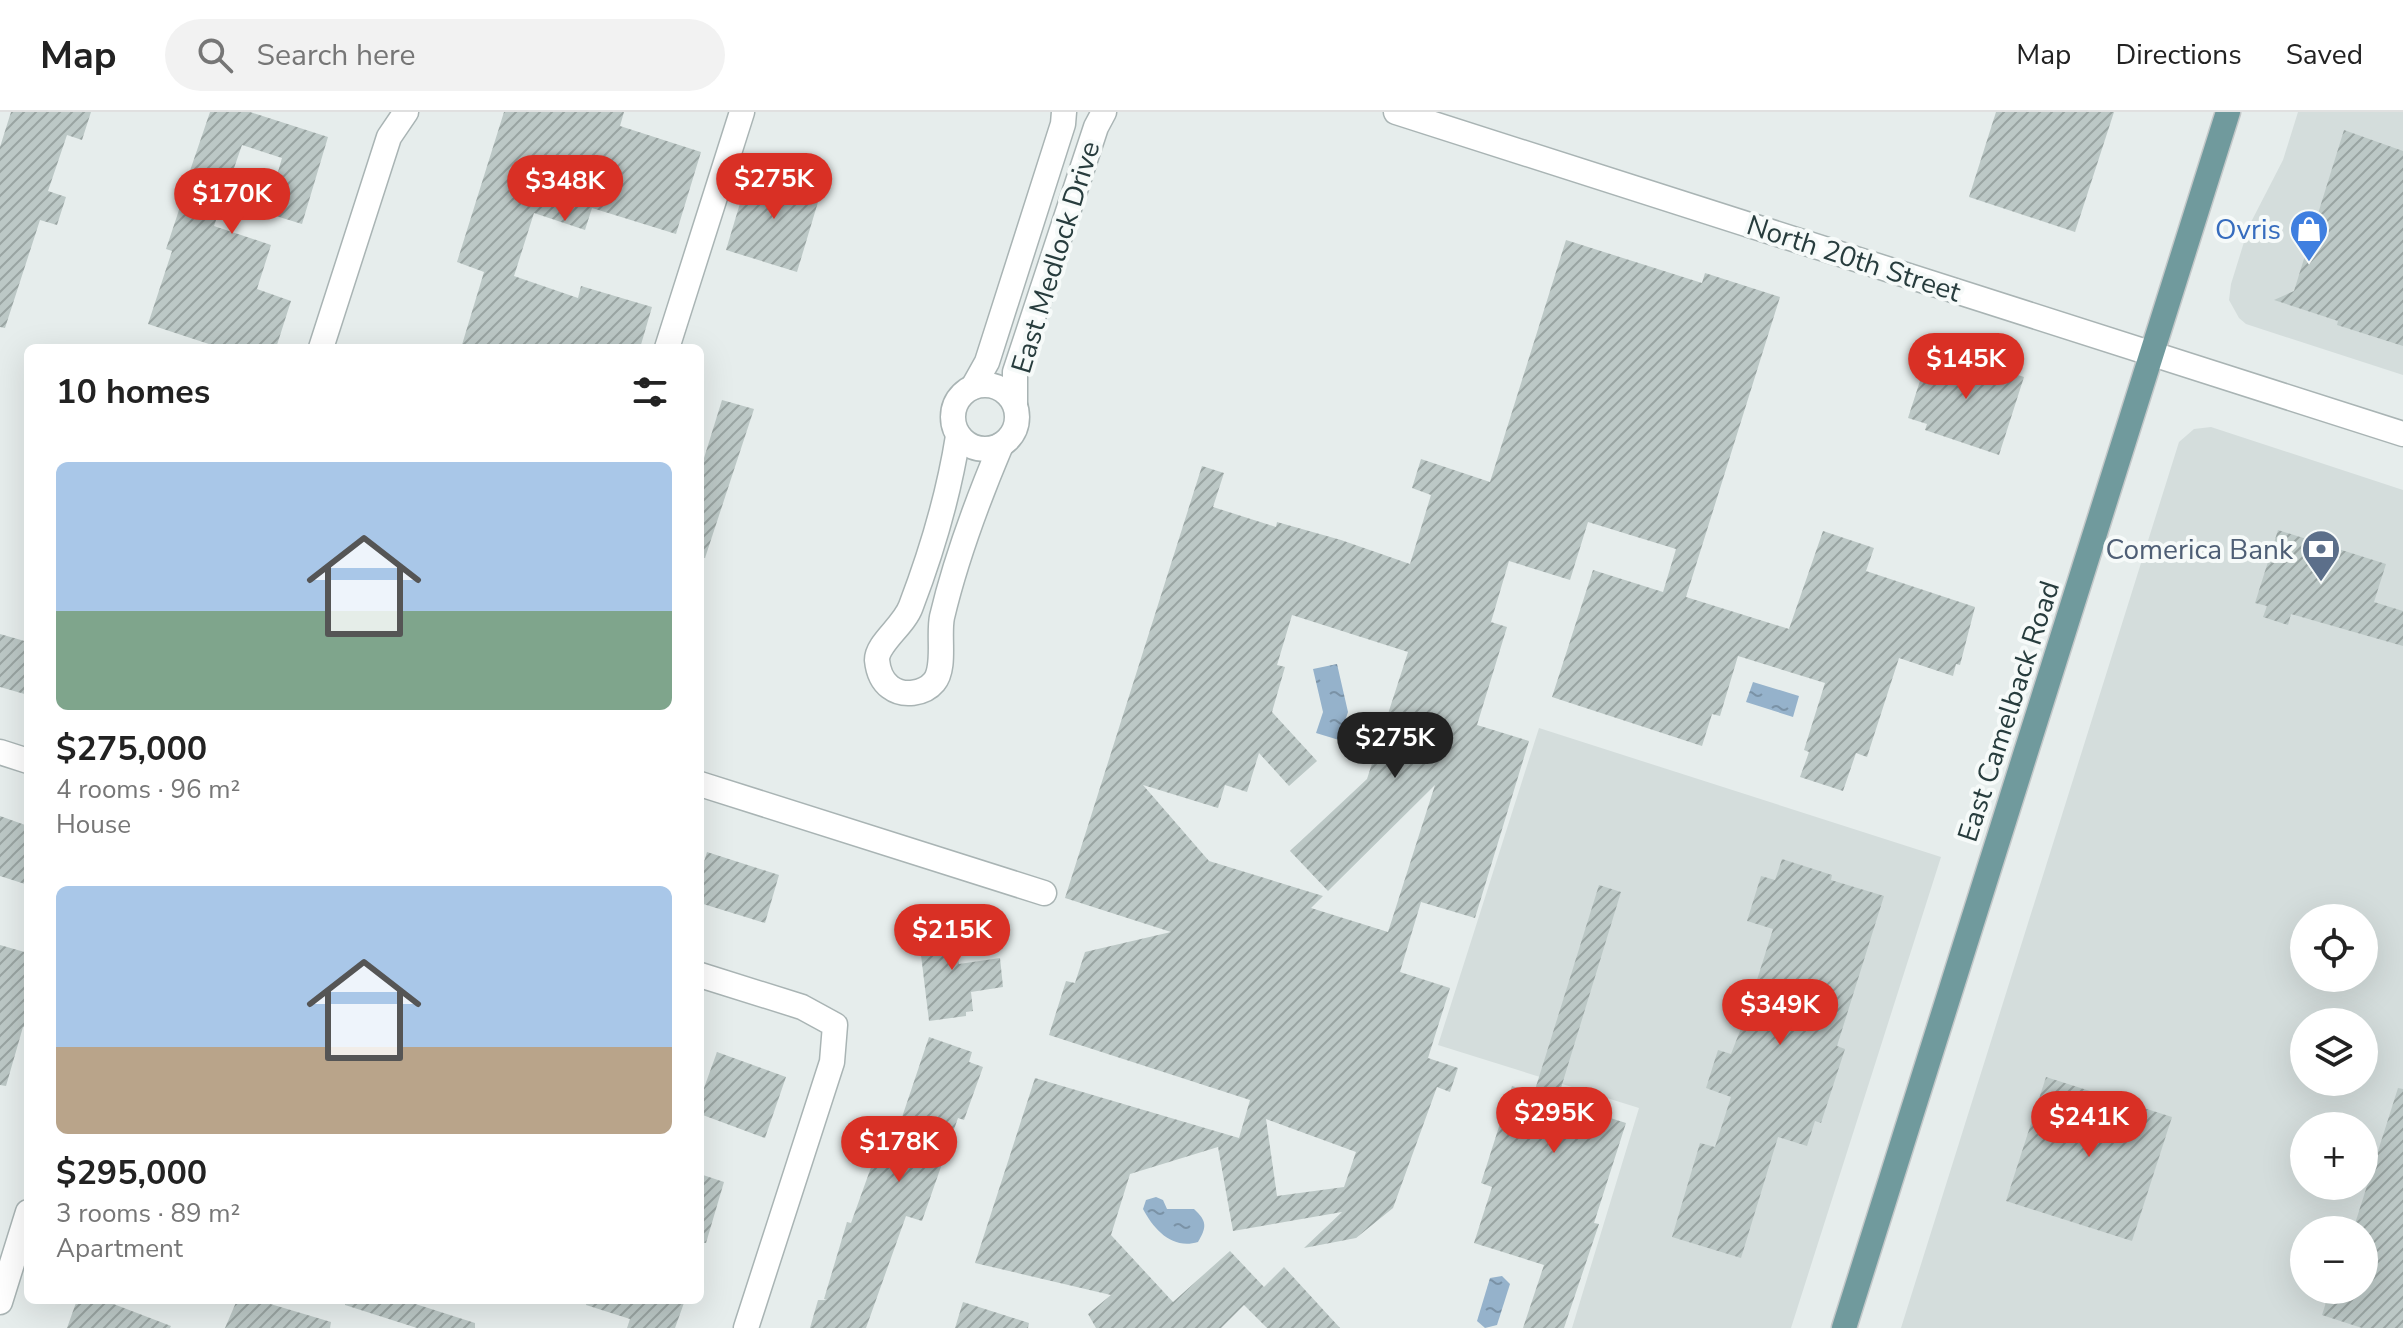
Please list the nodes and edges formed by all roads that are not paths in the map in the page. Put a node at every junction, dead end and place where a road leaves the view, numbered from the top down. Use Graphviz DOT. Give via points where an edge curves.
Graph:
graph roads {
  1 [pos="406,112"];
  2 [pos="742,112"];
  3 [pos="1064,112"];
  4 [pos="1104,112"];
  5 [pos="1396,112"];
  6 [pos="2228,112"];
  7 [pos="322,344"];
  8 [pos="668,344"];
  9 [pos="2153,353"];
  10 [pos="973,387"];
  11 [pos="1015,404"];
  12 [pos="2403,434"];
  13 [pos="958,436"];
  14 [pos="1001,445"];
  15 [pos="0,752"];
  16 [pos="24,760"];
  17 [pos="704,785"];
  18 [pos="1044,893"];
  19 [pos="704,976"];
  20 [pos="24,1225"];
  21 [pos="0,1302"];
  22 [pos="746,1328"];
  23 [pos="1844,1328"];
  1 -- 7 [label="street" via="389,137"];
  2 -- 8 [label="street"];
  3 -- 10 [label="street, East Medlock Drive" via="987,362"];
  4 -- 11 [label="street, East Medlock Drive" via="1015,372"];
  5 -- 9 [label="street, North 20th Street"];
  6 -- 9 [label="main road, East Camelback Road"];
  9 -- 12 [label="street, North 20th Street"];
  9 -- 23 [label="main road, East Camelback Road"];
  10 -- 11 [label="street, East Medlock Drive" via="1002,389"];
  10 -- 13 [label="street, East Medlock Drive" via="954,407"];
  11 -- 14 [label="street, East Medlock Drive" via="1016,426"];
  13 -- 14 [label="street" via="974,447"];
  13 -- 14 [label="street, East Medlock Drive" via="952,476 910,609 897,631 883,641 877,657 879,674 890,687 905,693 922,691 935,681 942,665 942,619"];
  15 -- 16 [label="street"];
  17 -- 18 [label="street"];
  19 -- 22 [label="street" via="802,1007 835,1025 832,1062"];
  20 -- 21 [label="street"];
}
